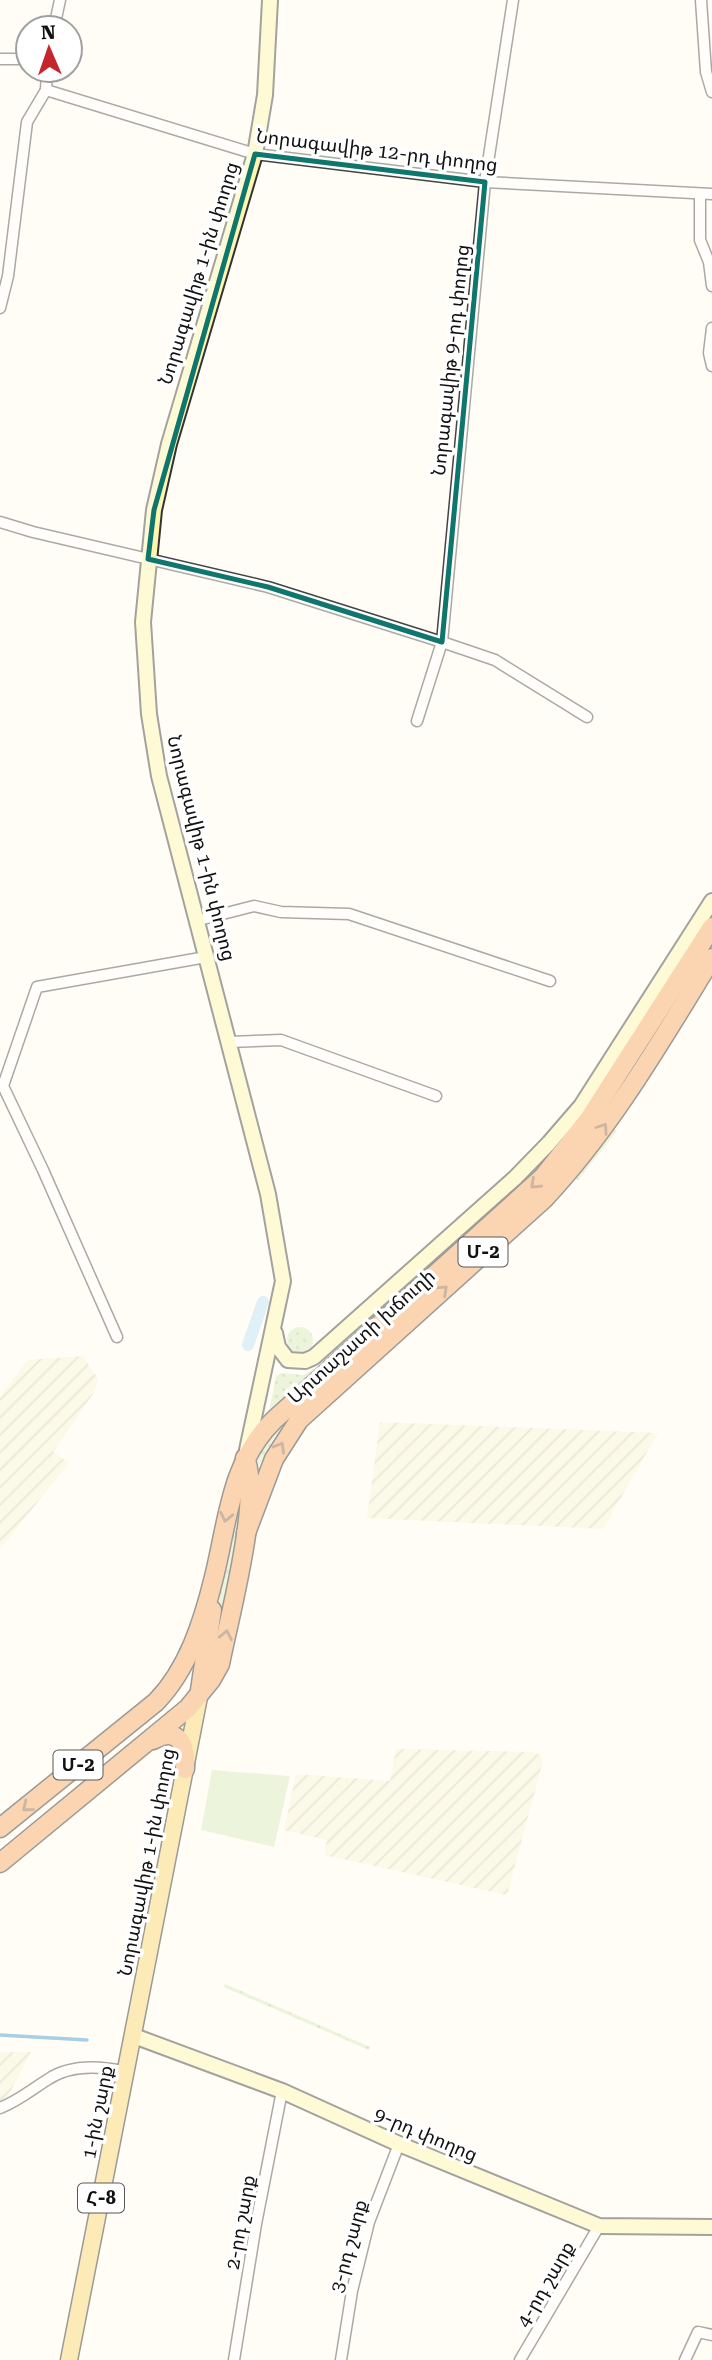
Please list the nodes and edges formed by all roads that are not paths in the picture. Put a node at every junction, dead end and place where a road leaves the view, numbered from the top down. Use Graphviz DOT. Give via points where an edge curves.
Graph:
graph roads {
  1 [pos="270,0"];
  2 [pos="513,0"];
  3 [pos="701,0"];
  4 [pos="46,84"];
  5 [pos="46,90"];
  6 [pos="712,92"];
  7 [pos="255,154"];
  8 [pos="485,182"];
  9 [pos="700,194"];
  10 [pos="712,194"];
  11 [pos="712,286"];
  12 [pos="0,308"];
  13 [pos="712,328"];
  14 [pos="712,366"];
  15 [pos="0,522"];
  16 [pos="148,559"];
  17 [pos="442,642"];
  18 [pos="587,717"];
  19 [pos="417,721"];
  20 [pos="712,901"];
  21 [pos="195,921"];
  22 [pos="712,927"];
  23 [pos="206,957"];
  24 [pos="712,958"];
  25 [pos="550,981"];
  26 [pos="228,1042"];
  27 [pos="436,1096"];
  28 [pos="274,1328"];
  29 [pos="117,1337"];
  30 [pos="245,1458"];
  31 [pos="246,1533"];
  32 [pos="214,1578"];
  33 [pos="199,1697"];
  34 [pos="144,1746"];
  35 [pos="185,1769"];
  36 [pos="0,1828"];
  37 [pos="0,1863"];
  38 [pos="134,2036"];
  39 [pos="127,2072"];
  40 [pos="282,2091"];
  41 [pos="0,2108"];
  42 [pos="399,2144"];
  43 [pos="599,2226"];
  44 [pos="712,2227"];
  45 [pos="712,2335"];
  46 [pos="69,2360"];
  47 [pos="234,2360"];
  48 [pos="341,2360"];
  49 [pos="520,2360"];
  50 [pos="685,2360"];
  1 -- 7 [label="main road, Նորագավիթ 1-ին փողոց" via="265,95"];
  2 -- 8 [label="street, Նորագավիթ 9-րդ փողոց"];
  3 -- 6 [label="street" via="706,72"];
  4 -- 5 [label="street"];
  5 -- 7 [label="street, Նորագավիթ 12-րդ փողոց"];
  5 -- 12 [label="street" via="27,122"];
  7 -- 8 [label="street, Նորագավիթ 12-րդ փողոց"];
  7 -- 16 [label="main road, Նորագավիթ 1-ին փողոց" via="169,444"];
  8 -- 9 [label="street, Նորագավիթ 12-րդ փողոց"];
  8 -- 17 [label="street, Նորագավիթ 9-րդ փողոց"];
  9 -- 10 [label="street, Նորագավիթ 12-րդ փողոց"];
  9 -- 11 [label="street" via="700,240"];
  13 -- 14 [label="street"];
  15 -- 16 [label="street"];
  16 -- 17 [label="street" via="268,587"];
  16 -- 21 [label="main road, Նորագավիթ 1-ին փողոց" via="143,622 149,714 159,776"];
  17 -- 18 [label="street" via="495,660"];
  17 -- 19 [label="street, Նորագավիթ 9-րդ փողոց"];
  20 -- 28 [label="main road, Արտաշատի խճուղի" via="581,1106 515,1178 314,1357 288,1360 278,1347"];
  21 -- 23 [label="main road, Նորագավիթ 1-ին փողոց"];
  21 -- 25 [label="street" via="254,906 281,912 349,914"];
  22 -- 30 [label="highway, Արտաշատի խճուղի / Մ-2, one-way" via="589,1119 543,1177 274,1420"];
  23 -- 26 [label="main road, Նորագավիթ 1-ին փողոց"];
  23 -- 29 [label="street" via="37,986 3,1086"];
  31 -- 24 [label="highway, Արտաշատի խճուղի / Մ-2, one-way" via="274,1459 299,1420 571,1170 600,1133"];
  26 -- 27 [label="street" via="281,1040"];
  26 -- 28 [label="main road, Նորագավիթ 1-ին փողոց" via="268,1194 283,1281"];
  28 -- 30 [label="main road, Նորագավիթ 1-ին փողոց"];
  30 -- 31 [label="highway, Մ-2" via="251,1481"];
  30 -- 32 [label="highway, Մ-2, one-way" via="235,1482"];
  33 -- 31 [label="highway, Մ-2, one-way" via="220,1664"];
  32 -- 33 [label="highway, Մ-2"];
  32 -- 36 [label="highway, Մ-2, one-way" via="185,1662 169,1689"];
  33 -- 34 [label="highway, Մ-2"];
  33 -- 35 [label="main road, Նորագավիթ 1-ին փողոց / Հ-8"];
  34 -- 35 [label="highway" via="161,1736 175,1736 184,1746"];
  34 -- 37 [label="highway, Մ-2"];
  35 -- 38 [label="main road, Նորագավիթ 1-ին փողոց / Հ-8"];
  38 -- 39 [label="main road, 1-ին շարք / Հ-8"];
  38 -- 40 [label="main road, 9-րդ փողոց"];
  39 -- 41 [label="street" via="102,2066 70,2070 49,2077"];
  39 -- 46 [label="main road, 1-ին շարք / Հ-8"];
  40 -- 42 [label="main road, 9-րդ փողոց"];
  40 -- 47 [label="street, 2-րդ շարք"];
  42 -- 43 [label="main road, 9-րդ փողոց"];
  42 -- 48 [label="street, 3-րդ շարք" via="369,2222"];
  43 -- 44 [label="main road, 9-րդ փողոց"];
  43 -- 49 [label="street, 4-րդ շարք"];
  45 -- 50 [label="street" via="698,2332"];
}
